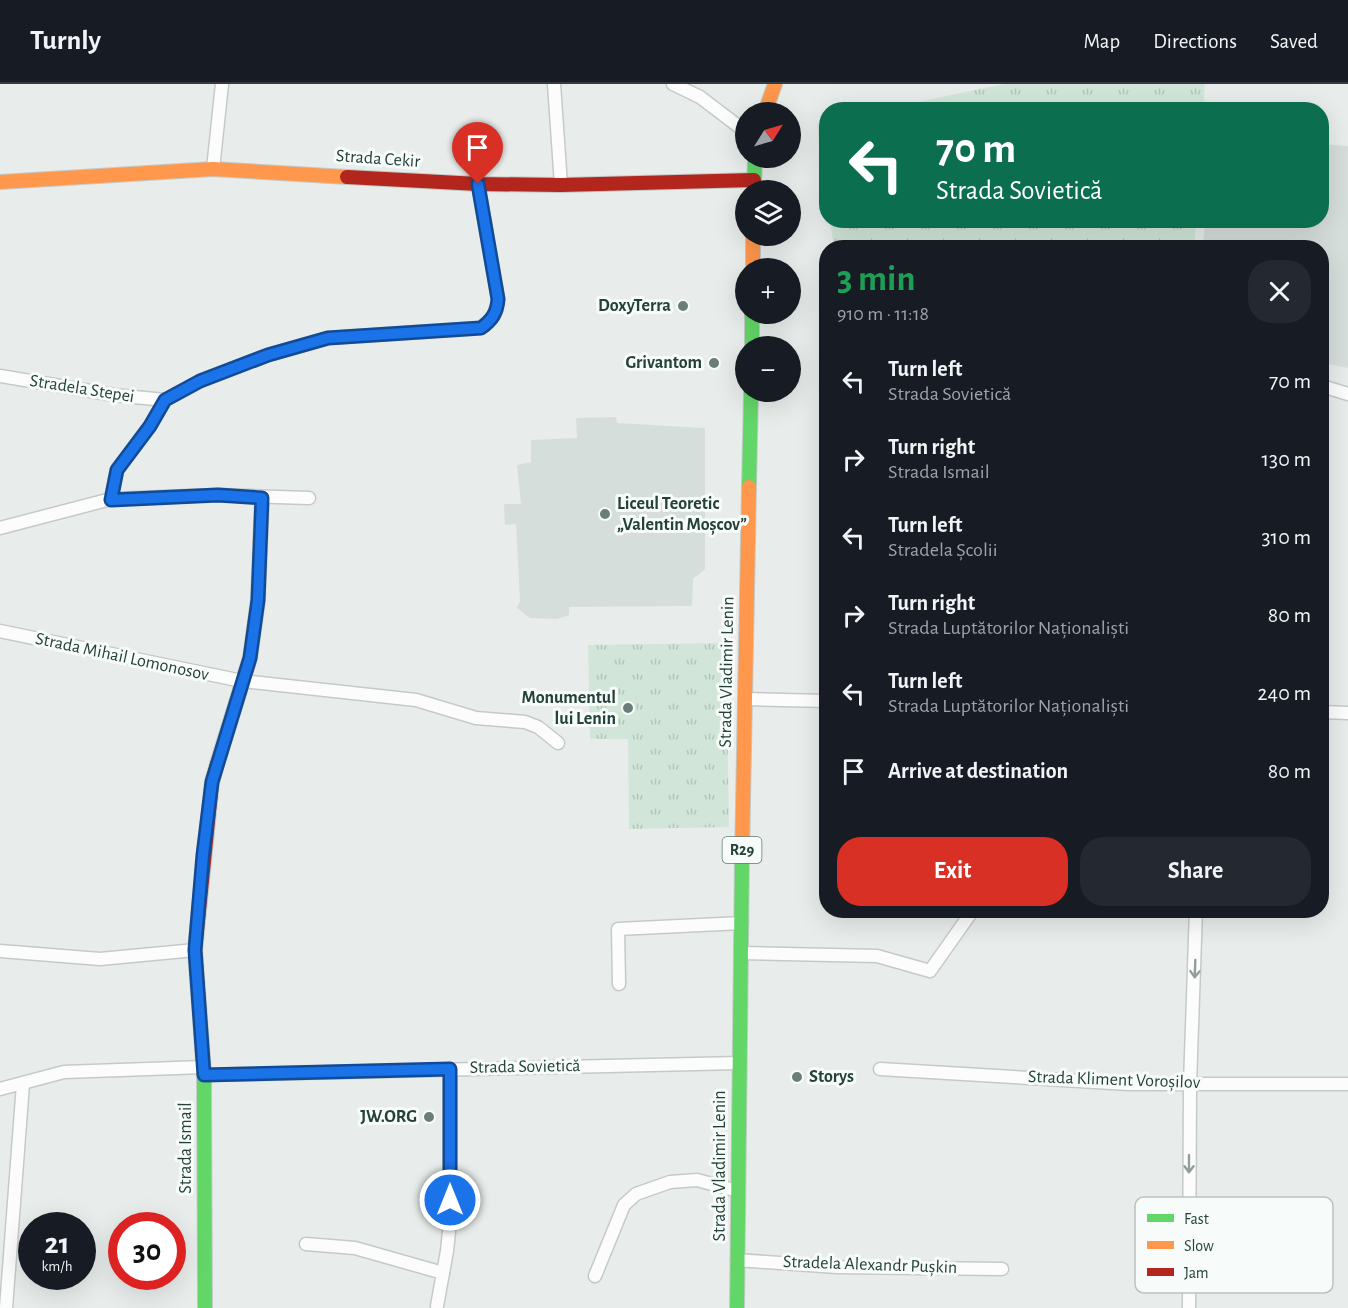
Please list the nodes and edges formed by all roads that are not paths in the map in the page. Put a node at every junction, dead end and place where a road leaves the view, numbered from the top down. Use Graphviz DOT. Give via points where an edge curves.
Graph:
graph roads {
  1 [pos="222,84"];
  2 [pos="554,84"];
  3 [pos="674,84"];
  4 [pos="775,84"];
  5 [pos="769,102"];
  6 [pos="735,124"];
  7 [pos="213,169"];
  8 [pos="0,182"];
  9 [pos="478,184"];
  10 [pos="561,185"];
  11 [pos="735,185"];
  12 [pos="0,376"];
  13 [pos="1329,388"];
  14 [pos="1348,394"];
  15 [pos="165,400"];
  16 [pos="751,402"];
  17 [pos="262,498"];
  18 [pos="309,498"];
  19 [pos="111,500"];
  20 [pos="0,528"];
  21 [pos="0,631"];
  22 [pos="242,681"];
  23 [pos="746,699"];
  24 [pos="819,701"];
  25 [pos="1329,712"];
  26 [pos="1348,713"];
  27 [pos="558,743"];
  28 [pos="967,918"];
  29 [pos="1196,918"];
  30 [pos="742,923"];
  31 [pos="195,950"];
  32 [pos="0,951"];
  33 [pos="741,953"];
  34 [pos="619,984"];
  35 [pos="739,1063"];
  36 [pos="450,1069"];
  37 [pos="880,1070"];
  38 [pos="204,1071"];
  39 [pos="23,1084"];
  40 [pos="1190,1084"];
  41 [pos="1348,1084"];
  42 [pos="0,1089"];
  43 [pos="738,1191"];
  44 [pos="1189,1197"];
  45 [pos="306,1244"];
  46 [pos="737,1260"];
  47 [pos="1002,1269"];
  48 [pos="443,1273"];
  49 [pos="595,1276"];
  50 [pos="1189,1293"];
  51 [pos="203,1306"];
  52 [pos="437,1306"];
  53 [pos="6,1308"];
  54 [pos="737,1308"];
  55 [pos="1189,1308"];
  1 -- 7 [label="street"];
  2 -- 10 [label="street"];
  3 -- 6 [label="street" via="700,97"];
  4 -- 5 [label="street"];
  7 -- 8 [label="street, Strada Cekir"];
  7 -- 9 [label="street, Strada Cekir"];
  9 -- 10 [label="street, Strada Cekir"];
  9 -- 15 [label="street" via="498,299 489,323 481,328 328,338 268,355 200,381"];
  10 -- 11 [label="street, Strada Cekir"];
  12 -- 15 [label="street, Stradela Stepei"];
  13 -- 14 [label="street"];
  15 -- 19 [label="street" via="117,470"];
  16 -- 23 [label="street, Strada Vladimir Lenin / R29"];
  17 -- 18 [label="street"];
  17 -- 19 [label="street" via="218,495"];
  17 -- 22 [label="street, Strada Ismail" via="258,600 250,658"];
  19 -- 20 [label="street"];
  21 -- 22 [label="street, Strada Mihail Lomonosov"];
  22 -- 27 [label="street, Strada Mihail Lomonosov" via="416,700 476,718 525,722"];
  22 -- 31 [label="street, Strada Ismail" via="212,782"];
  23 -- 24 [label="street"];
  23 -- 30 [label="street, Strada Vladimir Lenin / R29"];
  25 -- 26 [label="street"];
  28 -- 33 [label="street" via="930,971 877,956"];
  29 -- 40 [label="street, one-way"];
  30 -- 33 [label="street, Strada Vladimir Lenin / R29"];
  30 -- 34 [label="street" via="618,928"];
  31 -- 32 [label="street" via="100,958"];
  31 -- 38 [label="street, Strada Ismail"];
  33 -- 35 [label="street, Strada Vladimir Lenin / R29"];
  35 -- 36 [label="street, Strada Sovietică"];
  35 -- 43 [label="street, Strada Vladimir Lenin / R29"];
  36 -- 38 [label="street, Strada Sovietică"];
  36 -- 48 [label="street" via="450,1222"];
  37 -- 40 [label="street, Strada Kliment Voroșilov"];
  38 -- 39 [label="street, Strada Sovietică" via="64,1072"];
  38 -- 51 [label="street, Strada Ismail"];
  39 -- 42 [label="street, Strada Sovietică"];
  39 -- 53 [label="street"];
  40 -- 41 [label="street, Strada Kliment Voroșilov"];
  40 -- 44 [label="street, one-way"];
  43 -- 46 [label="street, Strada Vladimir Lenin / R29"];
  43 -- 49 [label="street" via="697,1180 670,1182 636,1194 624,1205"];
  45 -- 48 [label="street" via="355,1248"];
  46 -- 47 [label="street, Stradela Alexandr Pușkin" via="837,1267"];
  46 -- 54 [label="street, Strada Vladimir Lenin / R29"];
  48 -- 52 [label="street"];
  50 -- 55 [label="street, one-way"];
}
